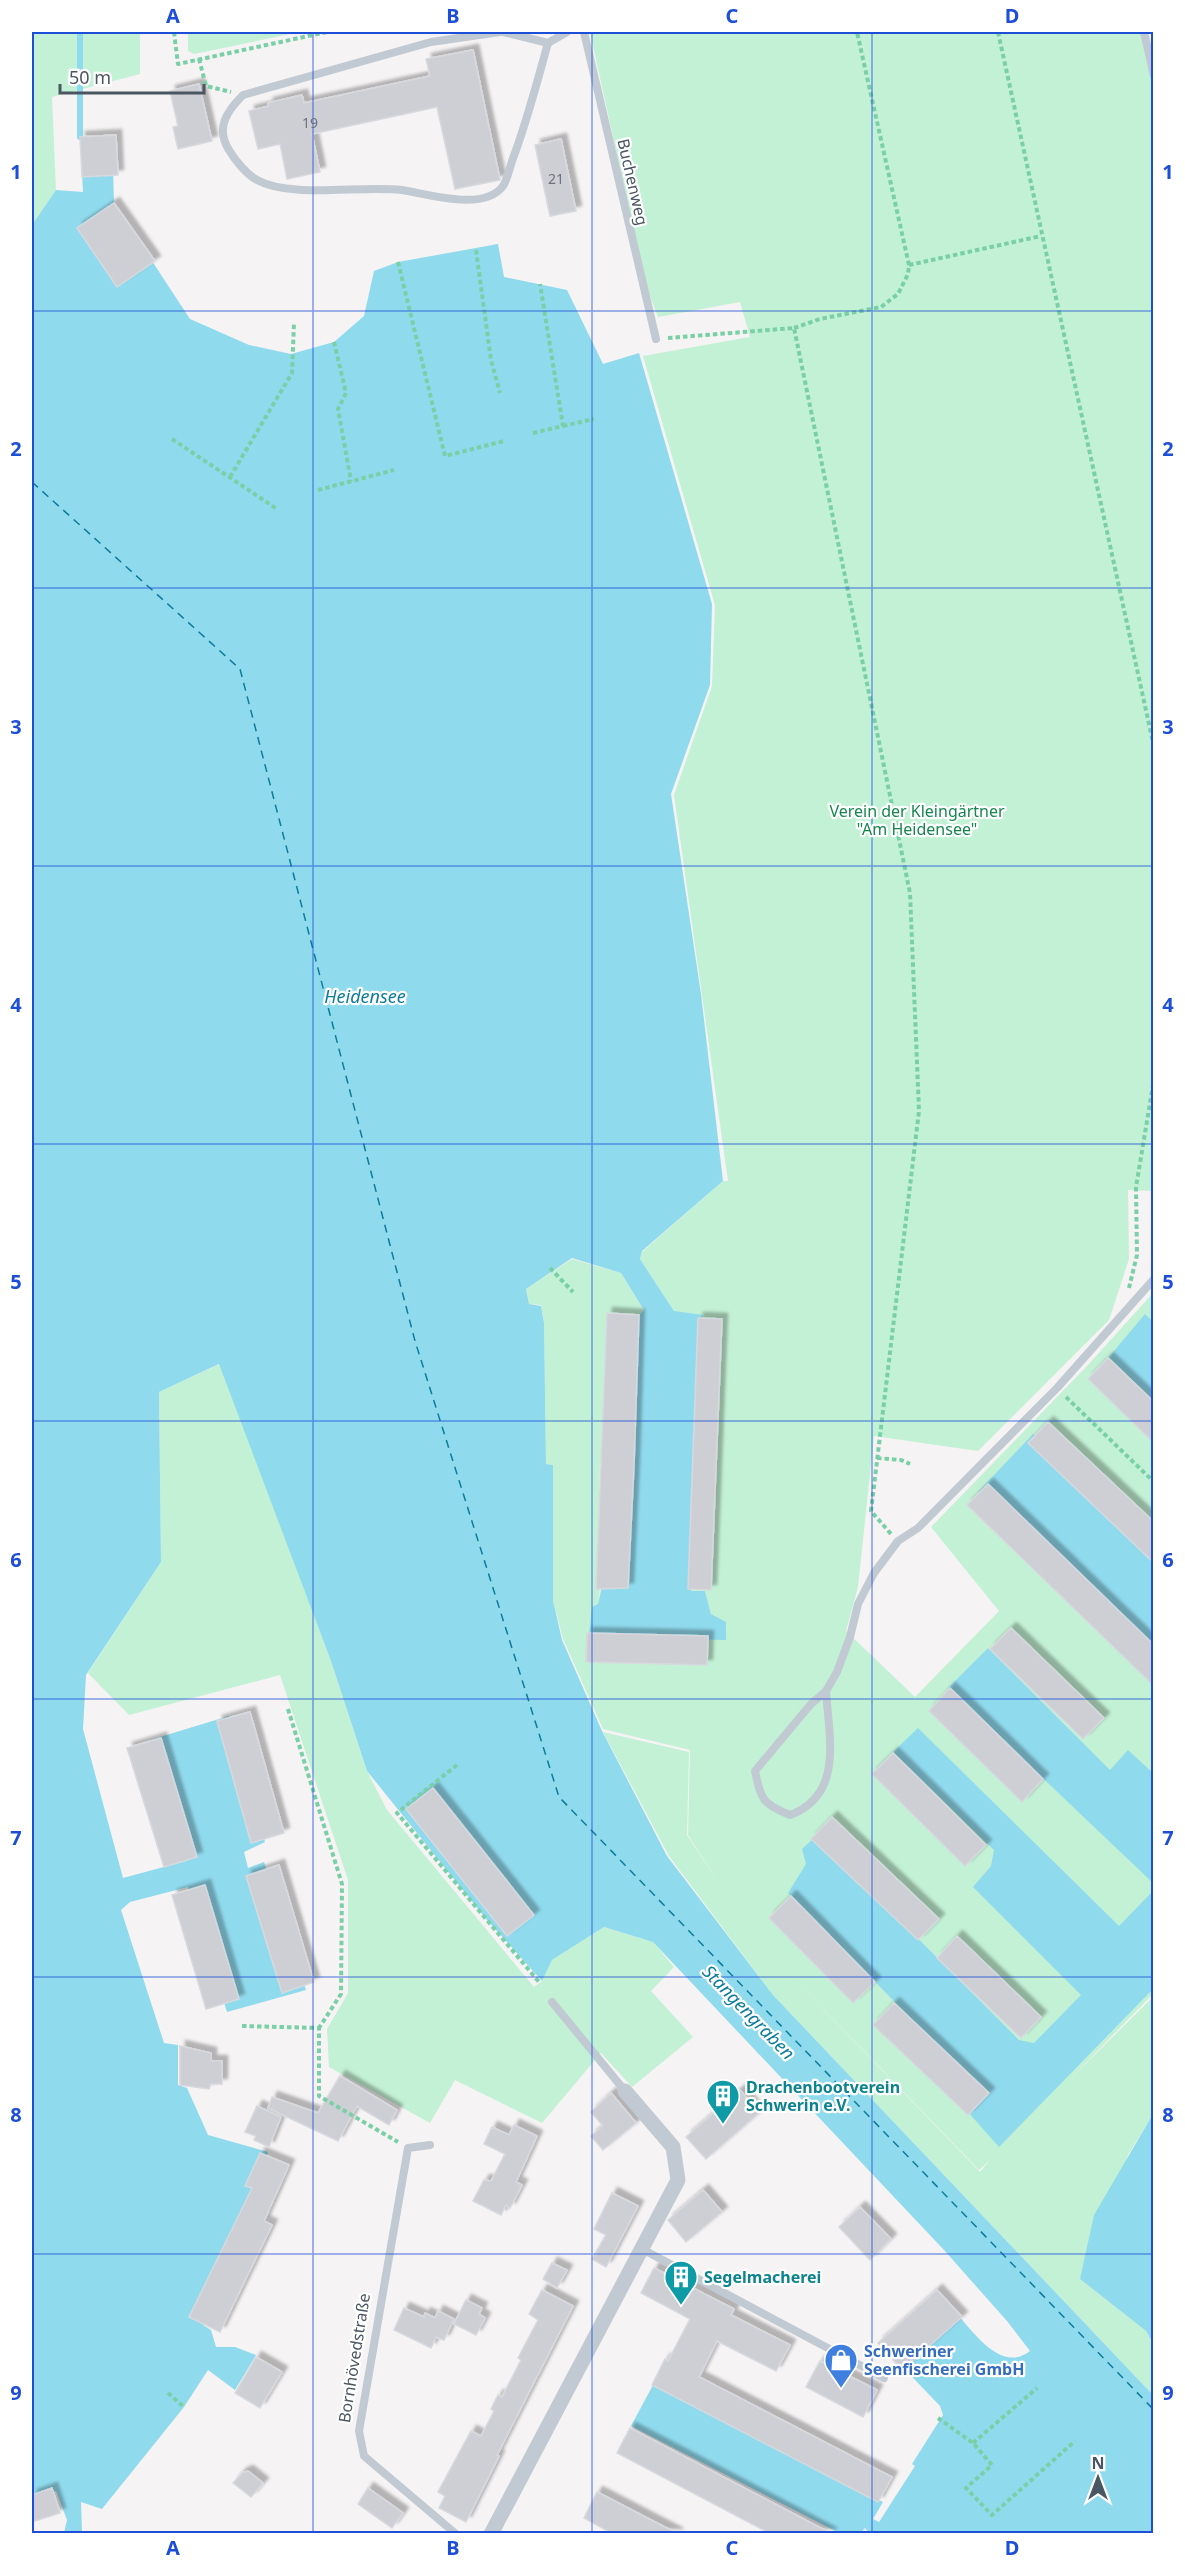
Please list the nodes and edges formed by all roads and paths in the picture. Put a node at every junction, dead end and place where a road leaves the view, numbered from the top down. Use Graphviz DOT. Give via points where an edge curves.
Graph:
graph roads {
  1 [pos="174,32"];
  2 [pos="327,32"];
  3 [pos="501,32"];
  4 [pos="567,32"];
  5 [pos="584,32"];
  6 [pos="857,32"];
  7 [pos="998,32"];
  8 [pos="1144,32"];
  9 [pos="548,42"];
  10 [pos="199,59"];
  11 [pos="1154,76"];
  12 [pos="243,94"];
  13 [pos="1041,236"];
  14 [pos="476,250"];
  15 [pos="398,262"];
  16 [pos="909,265"];
  17 [pos="540,284"];
  18 [pos="294,323"];
  19 [pos="794,328"];
  20 [pos="656,339"];
  21 [pos="334,342"];
  22 [pos="500,393"];
  23 [pos="594,419"];
  24 [pos="563,426"];
  25 [pos="533,433"];
  26 [pos="172,439"];
  27 [pos="504,441"];
  28 [pos="394,470"];
  29 [pos="230,477"];
  30 [pos="351,482"];
  31 [pos="318,489"];
  32 [pos="277,509"];
  33 [pos="1154,747"];
  34 [pos="1154,1079"];
  35 [pos="550,1268"];
  36 [pos="1154,1280"];
  37 [pos="573,1292"];
  38 [pos="1135,1302"];
  39 [pos="1057,1388"];
  40 [pos="877,1458"];
  41 [pos="910,1464"];
  42 [pos="1154,1482"];
  43 [pos="898,1541"];
  44 [pos="826,1691"];
  45 [pos="288,1709"];
  46 [pos="457,1765"];
  47 [pos="539,1982"];
  48 [pos="552,2002"];
  49 [pos="242,2026"];
  50 [pos="319,2028"];
  51 [pos="625,2091"];
  52 [pos="430,2145"];
  53 [pos="408,2148"];
  54 [pos="642,2249"];
  55 [pos="884,2378"];
  56 [pos="1036,2388"];
  57 [pos="168,2393"];
  58 [pos="184,2407"];
  59 [pos="938,2418"];
  60 [pos="1075,2442"];
  61 [pos="973,2444"];
  62 [pos="456,2534"];
  63 [pos="491,2534"];
  1 -- 10 [label="path" via="178,64"];
  2 -- 10 [label="path"];
  3 -- 9 [label="lane"];
  3 -- 12 [label="lane" via="430,42"];
  4 -- 9 [label="lane"];
  5 -- 20 [label="lane, Buchenweg"];
  6 -- 16 [label="path"];
  7 -- 13 [label="path"];
  8 -- 11 [label="lane"];
  9 -- 12 [label="lane" via="503,186 491,196 480,198 465,200 396,189 289,189 256,180 235,160 225,143 222,122"];
  10 -- 12 [label="path" via="206,86"];
  13 -- 16 [label="path"];
  13 -- 33 [label="path"];
  14 -- 22 [label="path" via="491,360"];
  15 -- 27 [label="path" via="445,456"];
  16 -- 19 [label="path" via="898,294 881,307"];
  17 -- 24 [label="path"];
  18 -- 29 [label="path" via="292,373"];
  19 -- 20 [label="path"];
  19 -- 40 [label="path" via="910,893 919,1111"];
  21 -- 30 [label="path" via="346,393 338,409"];
  23 -- 24 [label="path"];
  24 -- 25 [label="path"];
  26 -- 29 [label="path"];
  28 -- 30 [label="path"];
  29 -- 32 [label="path"];
  30 -- 31 [label="path"];
  34 -- 38 [label="path" via="1136,1187 1137,1254 1129,1291"];
  35 -- 37 [label="path"];
  36 -- 38 [label="lane"];
  38 -- 39 [label="lane"];
  39 -- 42 [label="path"];
  39 -- 43 [label="lane" via="918,1528"];
  40 -- 41 [label="path"];
  40 -- 43 [label="path" via="871,1511"];
  43 -- 44 [label="lane" via="858,1604 837,1672"];
  44 -- 44 [label="lane" via="830,1762 825,1786 806,1809 790,1815 771,1807 760,1794 755,1770"];
  45 -- 50 [label="path" via="342,1884 341,1994"];
  46 -- 47 [label="path" via="397,1813"];
  48 -- 51 [label="lane"];
  49 -- 50 [label="path"];
  50 -- 53 [label="path" via="319,2096"];
  51 -- 54 [label="street" via="673,2147 678,2180"];
  52 -- 53 [label="lane"];
  53 -- 62 [label="lane, Bornhövedstraße" via="359,2431 364,2456"];
  54 -- 55 [label="lane"];
  54 -- 63 [label="street"];
  56 -- 61 [label="path"];
  57 -- 58 [label="path"];
  59 -- 61 [label="path"];
  60 -- 61 [label="path" via="992,2515 966,2488 992,2465"];
}
